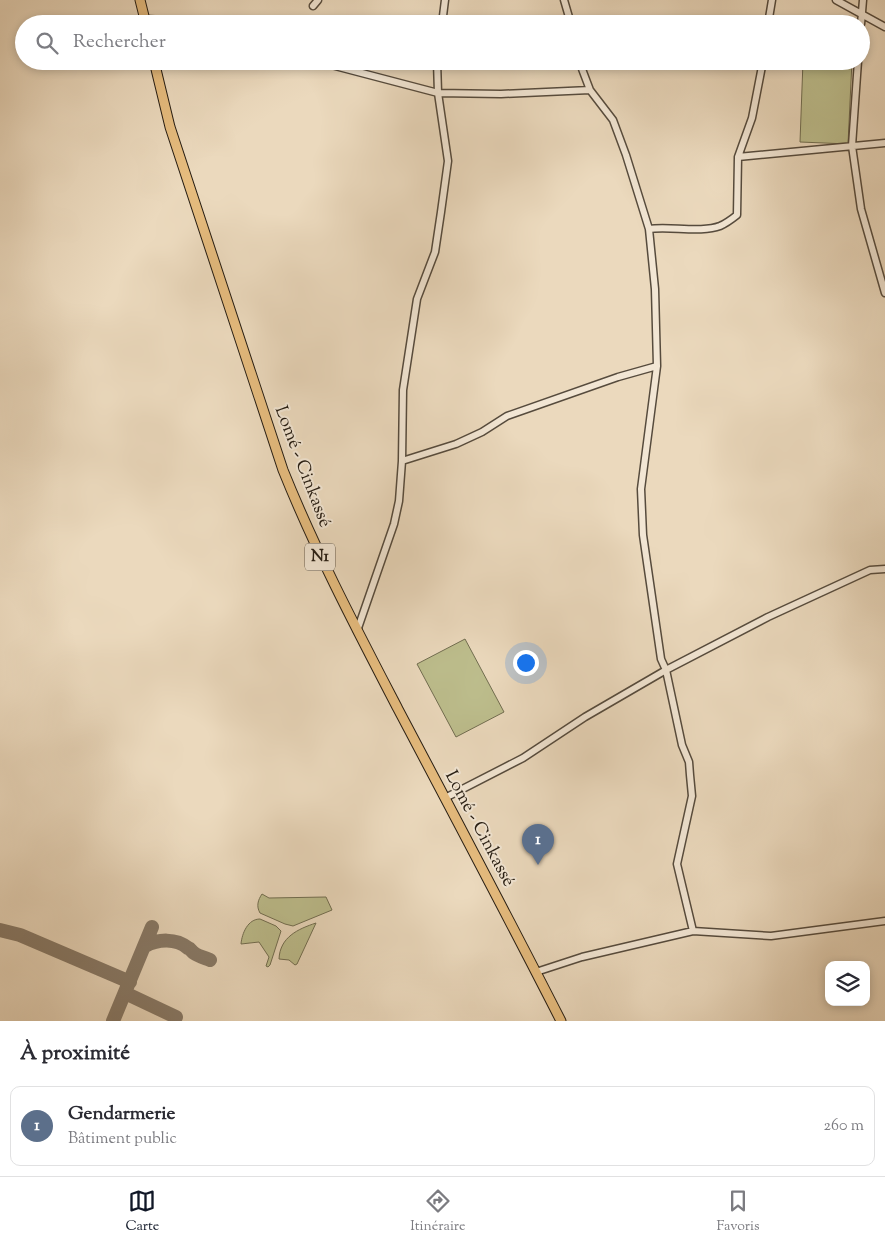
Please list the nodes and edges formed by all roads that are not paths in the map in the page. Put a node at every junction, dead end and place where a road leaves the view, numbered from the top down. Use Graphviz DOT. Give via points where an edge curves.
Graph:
graph roads {
  1 [pos="140,0"];
  2 [pos="318,0"];
  3 [pos="445,0"];
  4 [pos="564,0"];
  5 [pos="772,0"];
  6 [pos="836,0"];
  7 [pos="863,0"];
  8 [pos="313,6"];
  9 [pos="862,14"];
  10 [pos="144,15"];
  11 [pos="443,15"];
  12 [pos="568,15"];
  13 [pos="770,15"];
  14 [pos="870,19"];
  15 [pos="885,27"];
  16 [pos="156,70"];
  17 [pos="350,70"];
  18 [pos="437,70"];
  19 [pos="582,70"];
  20 [pos="761,70"];
  21 [pos="857,70"];
  22 [pos="590,90"];
  23 [pos="438,93"];
  24 [pos="885,143"];
  25 [pos="852,146"];
  26 [pos="738,157"];
  27 [pos="648,229"];
  28 [pos="885,294"];
  29 [pos="657,366"];
  30 [pos="402,461"];
  31 [pos="885,569"];
  32 [pos="357,631"];
  33 [pos="666,670"];
  34 [pos="445,798"];
  35 [pos="885,921"];
  36 [pos="693,931"];
  37 [pos="536,972"];
  38 [pos="562,1021"];
  1 -- 10 [label="highway"];
  2 -- 8 [label="street"];
  3 -- 11 [label="street"];
  4 -- 12 [label="street"];
  5 -- 13 [label="street"];
  6 -- 9 [label="street"];
  7 -- 9 [label="street"];
  14 -- 15 [label="street"];
  16 -- 32 [label="highway, Lomé - Cinkassé / N1" via="170,127 282,470"];
  17 -- 23 [label="street"];
  18 -- 23 [label="street"];
  19 -- 22 [label="street"];
  20 -- 26 [label="street" via="752,118"];
  21 -- 25 [label="street"];
  22 -- 23 [label="street"];
  22 -- 27 [label="street" via="613,120"];
  23 -- 30 [label="street" via="448,161 435,252 417,299 403,390"];
  24 -- 25 [label="street"];
  25 -- 26 [label="street"];
  25 -- 28 [label="street" via="861,209"];
  26 -- 27 [label="street" via="737,215 719,226"];
  27 -- 29 [label="street"];
  29 -- 30 [label="street" via="618,376 507,416 456,444"];
  29 -- 33 [label="street" via="641,489 642,535 660,659"];
  30 -- 32 [label="street" via="394,524"];
  31 -- 33 [label="street" via="870,570 823,591"];
  32 -- 34 [label="highway, Lomé - Cinkassé / N1"];
  33 -- 34 [label="street" via="523,758"];
  33 -- 36 [label="street" via="690,775 692,796 678,864"];
  34 -- 37 [label="highway, Lomé - Cinkassé / N1"];
  35 -- 36 [label="street" via="771,936"];
  36 -- 37 [label="street" via="582,957"];
  37 -- 38 [label="highway, Lomé - Cinkassé / N1"];
}
